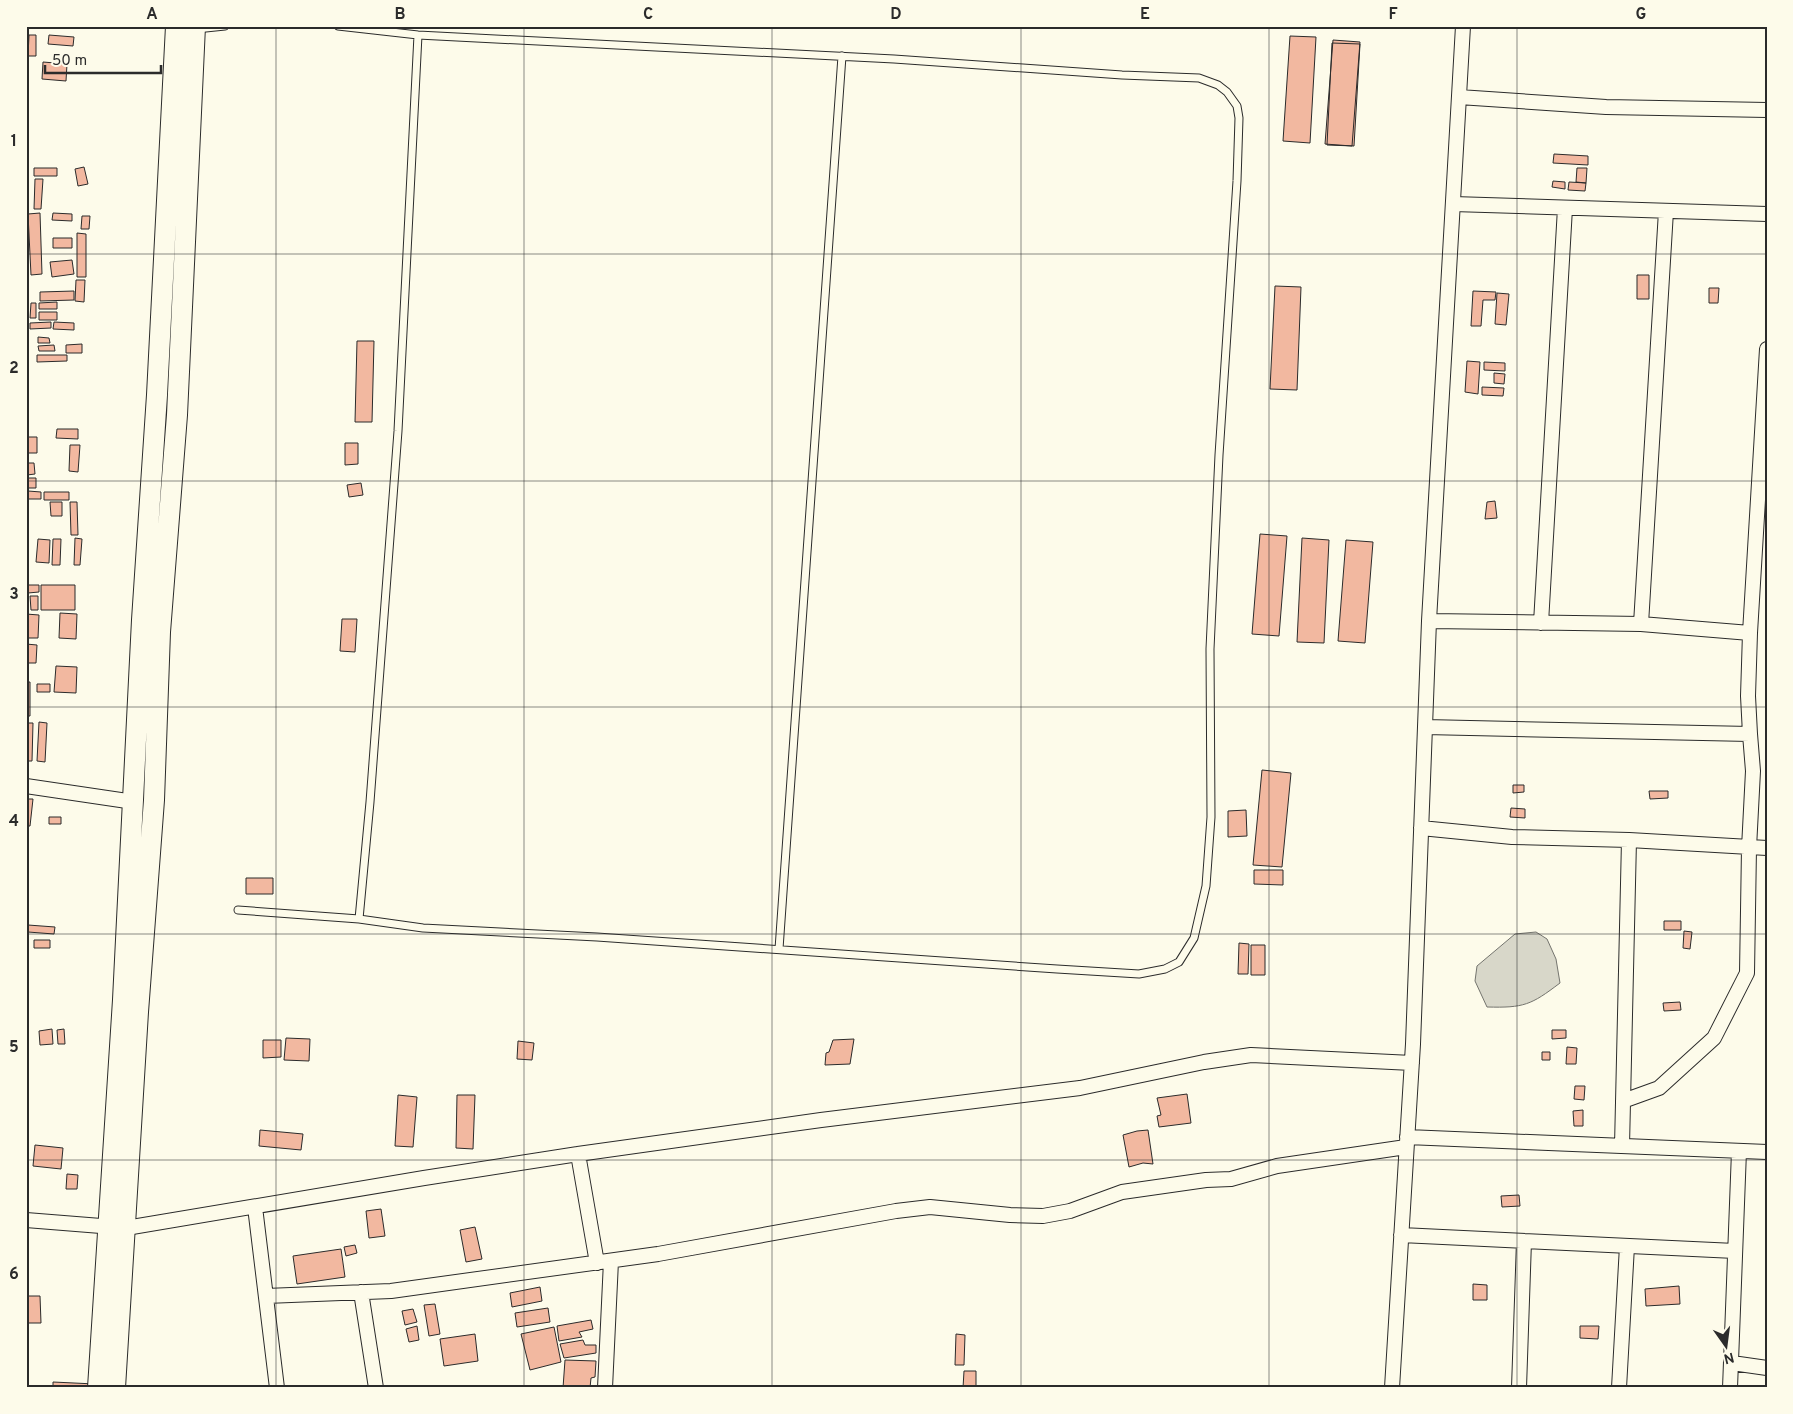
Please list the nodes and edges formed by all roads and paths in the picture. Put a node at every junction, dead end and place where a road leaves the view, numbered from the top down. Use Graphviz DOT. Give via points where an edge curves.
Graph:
graph roads {
  1 [pos="225,26"];
  2 [pos="338,26"];
  3 [pos="1463,26"];
  4 [pos="189,27"];
  5 [pos="418,35"];
  6 [pos="842,56"];
  7 [pos="1459,98"];
  8 [pos="1767,110"];
  9 [pos="1453,204"];
  10 [pos="1565,208"];
  11 [pos="1666,211"];
  12 [pos="1767,214"];
  13 [pos="1767,349"];
  14 [pos="1767,539"];
  15 [pos="1755,548"];
  16 [pos="1429,621"];
  17 [pos="1541,623"];
  18 [pos="1641,624"];
  19 [pos="1750,632"];
  20 [pos="1425,727"];
  21 [pos="1750,734"];
  22 [pos="26,786"];
  23 [pos="134,802"];
  24 [pos="1421,828"];
  25 [pos="1628,840"];
  26 [pos="1749,848"];
  27 [pos="1767,848"];
  28 [pos="238,910"];
  29 [pos="359,919"];
  30 [pos="778,949"];
  31 [pos="1412,1063"];
  32 [pos="1622,1101"];
  33 [pos="1407,1142"];
  34 [pos="1622,1146"];
  35 [pos="1739,1151"];
  36 [pos="1767,1152"];
  37 [pos="578,1154"];
  38 [pos="255,1207"];
  39 [pos="26,1220"];
  40 [pos="116,1228"];
  41 [pos="1401,1235"];
  42 [pos="1524,1241"];
  43 [pos="1627,1246"];
  44 [pos="1735,1251"];
  45 [pos="604,1262"];
  46 [pos="361,1292"];
  47 [pos="266,1296"];
  48 [pos="1732,1363"];
  49 [pos="1767,1368"];
  50 [pos="98,1388"];
  51 [pos="115,1388"];
  52 [pos="277,1388"];
  53 [pos="376,1388"];
  54 [pos="605,1388"];
  55 [pos="1392,1388"];
  56 [pos="1519,1388"];
  57 [pos="1619,1388"];
  58 [pos="1730,1388"];
  1 -- 4 [label="lane"];
  2 -- 5 [label="lane"];
  3 -- 7 [label="street"];
  4 -- 23 [label="street" via="157,395"];
  4 -- 40 [label="street" via="177,414 160,632 154,800 138,1012"];
  5 -- 6 [label="lane"];
  5 -- 29 [label="lane" via="398,431"];
  6 -- 30 [label="lane"];
  6 -- 30 [label="lane" via="1199,78 1218,85 1237,106 1237,181 1218,455 1210,649 1211,817 1206,886 1194,938 1179,962 1166,969 1139,974"];
  7 -- 8 [label="street" via="1606,107"];
  7 -- 9 [label="street"];
  9 -- 10 [label="street"];
  9 -- 16 [label="street"];
  10 -- 11 [label="street"];
  10 -- 17 [label="street"];
  11 -- 12 [label="street"];
  11 -- 18 [label="street"];
  13 -- 15 [label="street"];
  14 -- 15 [label="street"];
  15 -- 19 [label="street"];
  16 -- 17 [label="street"];
  16 -- 20 [label="street"];
  17 -- 18 [label="street"];
  18 -- 19 [label="street"];
  19 -- 21 [label="street"];
  20 -- 21 [label="street"];
  20 -- 24 [label="street"];
  21 -- 26 [label="street" via="1754,770"];
  22 -- 23 [label="street"];
  23 -- 40 [label="street" via="123,1000"];
  24 -- 25 [label="street" via="1512,836"];
  24 -- 31 [label="street"];
  25 -- 26 [label="street"];
  25 -- 32 [label="street"];
  26 -- 27 [label="street"];
  26 -- 32 [label="street" via="1747,973 1714,1038 1659,1088"];
  28 -- 29 [label="lane"];
  29 -- 30 [label="lane" via="423,928"];
  31 -- 33 [label="street"];
  31 -- 37 [label="street" via="1251,1056 1204,1062 1080,1088"];
  32 -- 34 [label="street"];
  33 -- 34 [label="street"];
  33 -- 41 [label="street"];
  33 -- 45 [label="street" via="1277,1166 1231,1179 1122,1192 1070,1211 1043,1216 930,1207"];
  34 -- 35 [label="street"];
  35 -- 36 [label="street"];
  35 -- 44 [label="street"];
  37 -- 38 [label="street"];
  37 -- 45 [label="street"];
  38 -- 40 [label="street"];
  38 -- 47 [label="street"];
  39 -- 40 [label="street"];
  40 -- 50 [label="street"];
  40 -- 51 [label="street"];
  41 -- 42 [label="street"];
  41 -- 55 [label="street"];
  42 -- 43 [label="street"];
  42 -- 56 [label="street"];
  43 -- 44 [label="street"];
  43 -- 57 [label="street"];
  44 -- 48 [label="street"];
  45 -- 46 [label="street" via="391,1291"];
  45 -- 54 [label="street"];
  46 -- 47 [label="street"];
  46 -- 53 [label="street"];
  47 -- 52 [label="street"];
  48 -- 49 [label="street"];
  48 -- 58 [label="street"];
}
